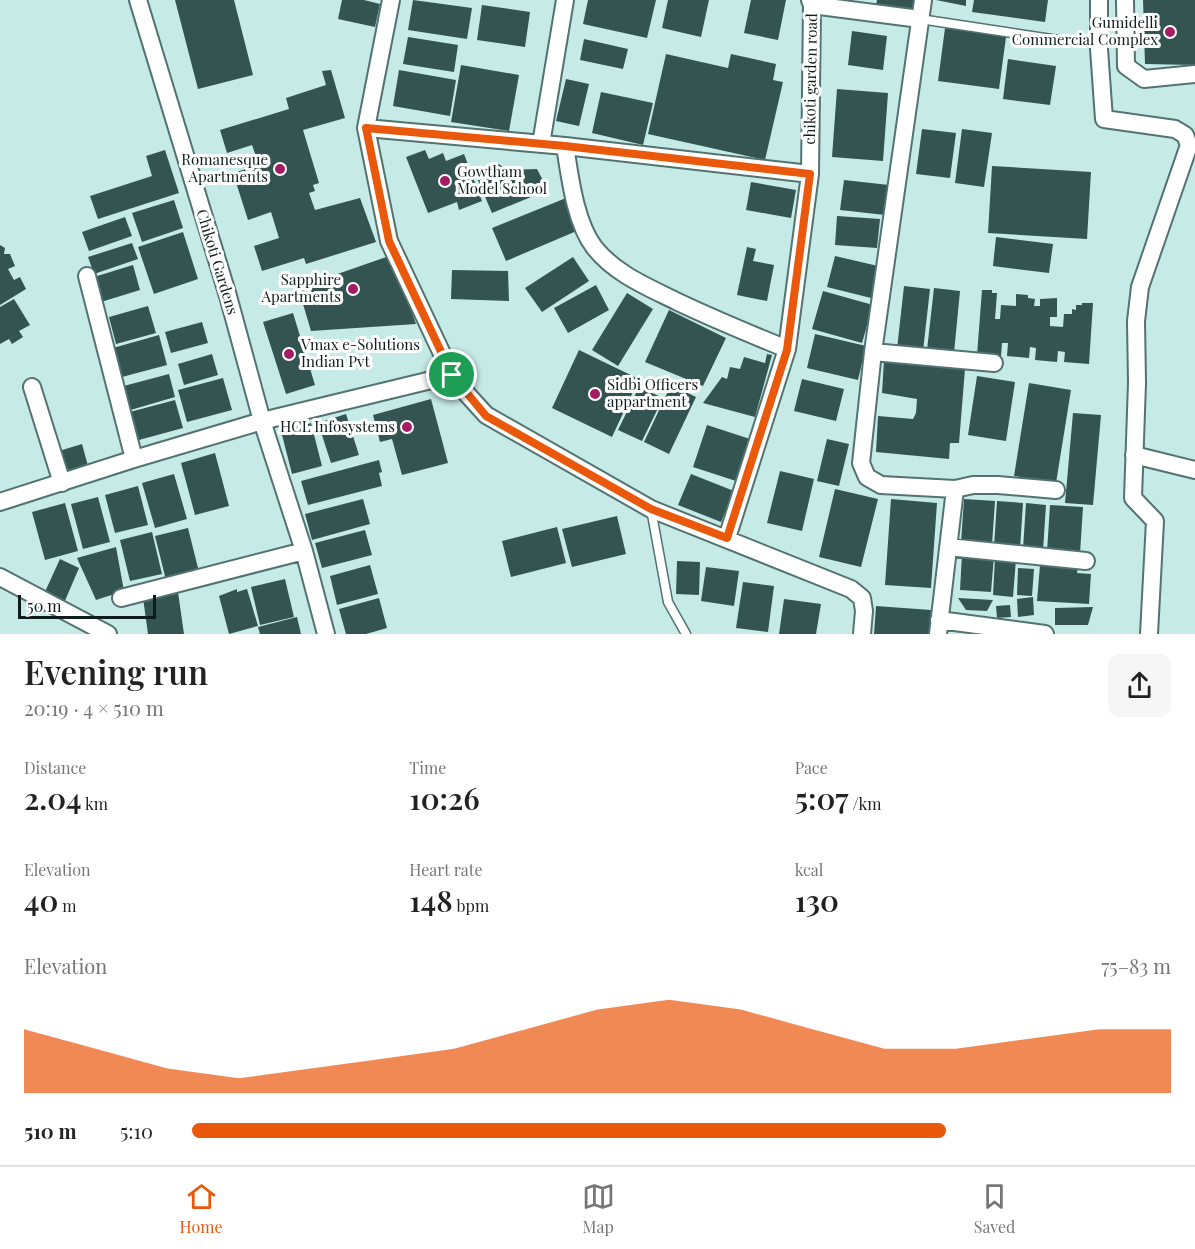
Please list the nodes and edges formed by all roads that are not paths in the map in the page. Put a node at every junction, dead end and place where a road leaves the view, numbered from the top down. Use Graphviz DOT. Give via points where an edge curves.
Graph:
graph roads {
  1 [pos="138,0"];
  2 [pos="391,0"];
  3 [pos="565,0"];
  4 [pos="923,0"];
  5 [pos="1099,0"];
  6 [pos="1125,0"];
  7 [pos="811,3"];
  8 [pos="920,19"];
  9 [pos="1058,40"];
  10 [pos="1195,74"];
  11 [pos="366,128"];
  12 [pos="541,144"];
  13 [pos="565,146"];
  14 [pos="810,174"];
  15 [pos="87,276"];
  16 [pos="787,350"];
  17 [pos="873,352"];
  18 [pos="994,363"];
  19 [pos="452,375"];
  20 [pos="32,387"];
  21 [pos="262,421"];
  22 [pos="1134,454"];
  23 [pos="134,459"];
  24 [pos="1195,471"];
  25 [pos="62,483"];
  26 [pos="956,489"];
  27 [pos="1056,490"];
  28 [pos="0,502"];
  29 [pos="651,509"];
  30 [pos="727,538"];
  31 [pos="948,547"];
  32 [pos="304,551"];
  33 [pos="1086,561"];
  34 [pos="0,577"];
  35 [pos="121,598"];
  36 [pos="939,627"];
  37 [pos="108,634"];
  38 [pos="326,634"];
  39 [pos="686,634"];
  40 [pos="862,634"];
  41 [pos="1045,634"];
  42 [pos="1149,634"];
  1 -- 21 [label="street, Chikoti Gardens"];
  2 -- 11 [label="street"];
  3 -- 12 [label="street"];
  4 -- 8 [label="street"];
  5 -- 22 [label="street" via="1104,119 1175,129 1185,135 1189,145 1140,287"];
  6 -- 10 [label="street" via="1126,66 1144,79"];
  7 -- 8 [label="street"];
  7 -- 14 [label="street, chikoti garden road"];
  8 -- 9 [label="lane"];
  8 -- 17 [label="street"];
  11 -- 12 [label="street"];
  11 -- 19 [label="street" via="389,241"];
  12 -- 13 [label="street"];
  13 -- 14 [label="street"];
  13 -- 16 [label="street" via="577,211 593,246 614,268 722,324"];
  14 -- 16 [label="street, chikoti garden road"];
  15 -- 23 [label="street"];
  16 -- 30 [label="street, chikoti garden road"];
  17 -- 18 [label="street"];
  17 -- 26 [label="street" via="861,462 867,477 881,485"];
  19 -- 21 [label="street"];
  19 -- 29 [label="street" via="486,416"];
  20 -- 25 [label="street"];
  21 -- 23 [label="street"];
  21 -- 32 [label="street, Chikoti Gardens"];
  22 -- 24 [label="street"];
  22 -- 42 [label="street" via="1132,498 1155,522"];
  23 -- 25 [label="street"];
  25 -- 28 [label="street"];
  26 -- 27 [label="street" via="973,485"];
  26 -- 31 [label="street"];
  29 -- 30 [label="street"];
  29 -- 39 [label="lane" via="668,602"];
  30 -- 40 [label="street" via="851,589 862,598"];
  31 -- 33 [label="street"];
  31 -- 36 [label="street"];
  32 -- 35 [label="street"];
  32 -- 38 [label="street, Chikoti Gardens"];
  34 -- 37 [label="street"];
  36 -- 41 [label="street"];
}
